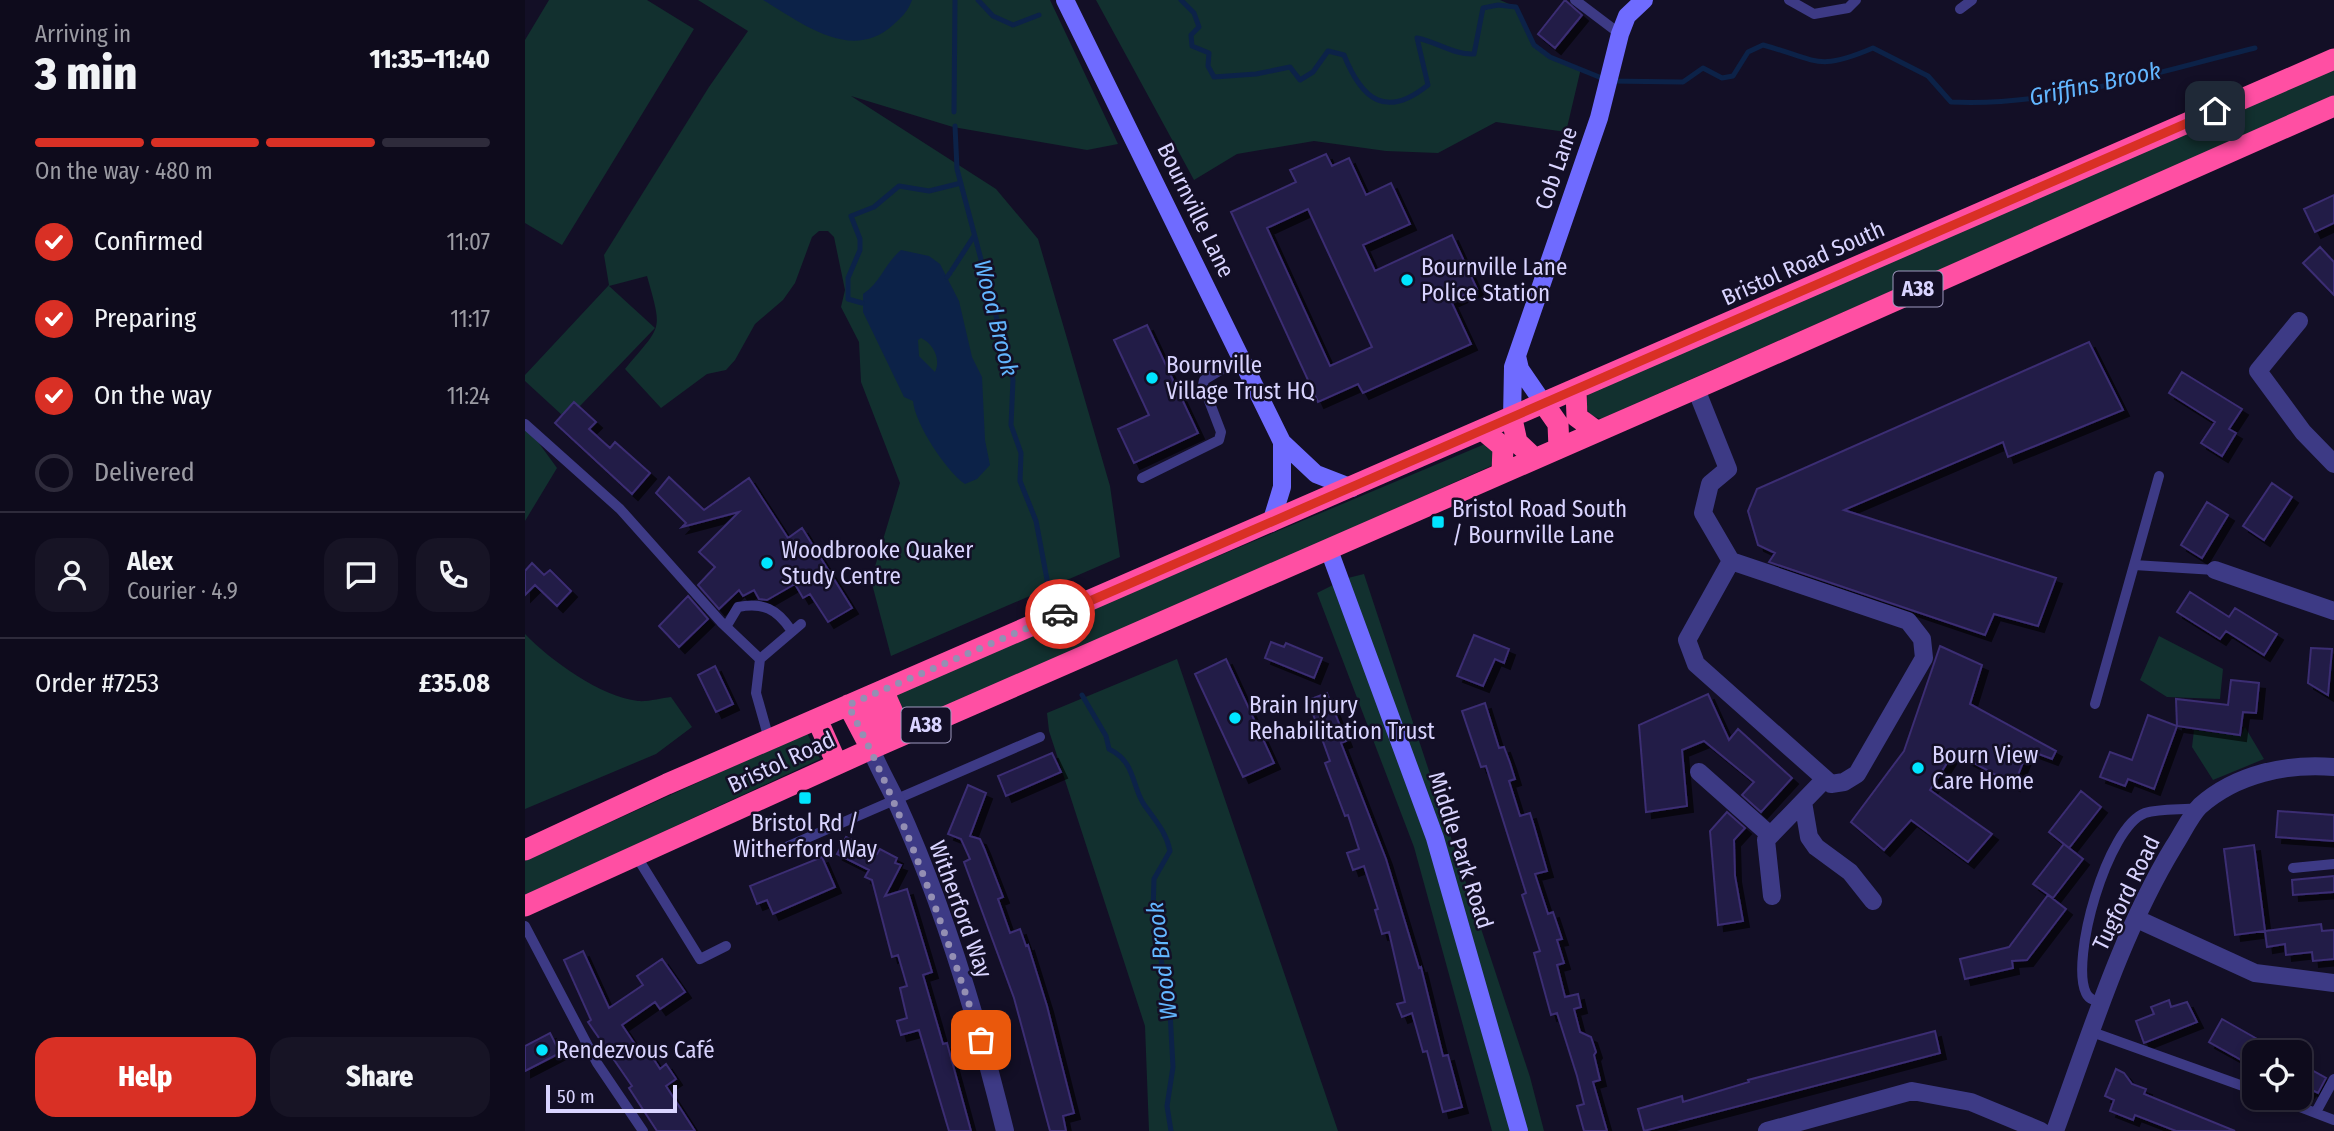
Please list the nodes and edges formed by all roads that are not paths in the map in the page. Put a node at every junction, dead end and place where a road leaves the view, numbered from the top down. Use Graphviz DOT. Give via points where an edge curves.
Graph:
graph roads {
  1 [pos="1065,0"];
  2 [pos="1575,0"];
  3 [pos="1644,0"];
  4 [pos="1789,0"];
  5 [pos="1856,0"];
  6 [pos="1972,0"];
  7 [pos="1960,9"];
  8 [pos="1620,34"];
  9 [pos="2334,59"];
  10 [pos="2334,106"];
  11 [pos="2299,321"];
  12 [pos="1517,356"];
  13 [pos="1241,358"];
  14 [pos="1696,389"];
  15 [pos="1576,391"];
  16 [pos="1544,404"];
  17 [pos="1512,419"];
  18 [pos="525,424"];
  19 [pos="1484,431"];
  20 [pos="1596,431"];
  21 [pos="1282,442"];
  22 [pos="1559,448"];
  23 [pos="1534,458"];
  24 [pos="2334,464"];
  25 [pos="1502,473"];
  26 [pos="2158,476"];
  27 [pos="1142,478"];
  28 [pos="1352,488"];
  29 [pos="1292,514"];
  30 [pos="1271,523"];
  31 [pos="1329,550"];
  32 [pos="1731,561"];
  33 [pos="2134,565"];
  34 [pos="2215,570"];
  35 [pos="2334,611"];
  36 [pos="801,624"];
  37 [pos="726,627"];
  38 [pos="791,630"];
  39 [pos="760,659"];
  40 [pos="865,698"];
  41 [pos="2095,704"];
  42 [pos="817,719"];
  43 [pos="1040,737"];
  44 [pos="769,740"];
  45 [pos="886,742"];
  46 [pos="837,764"];
  47 [pos="2334,767"];
  48 [pos="1699,772"];
  49 [pos="1825,779"];
  50 [pos="896,801"];
  51 [pos="1803,802"];
  52 [pos="2198,808"];
  53 [pos="1770,835"];
  54 [pos="525,850"];
  55 [pos="770,854"];
  56 [pos="637,857"];
  57 [pos="2334,864"];
  58 [pos="2293,868"];
  59 [pos="1772,896"];
  60 [pos="1873,901"];
  61 [pos="525,906"];
  62 [pos="2137,919"];
  63 [pos="525,926"];
  64 [pos="726,946"];
  65 [pos="2334,983"];
  66 [pos="2103,1002"];
  67 [pos="2092,1032"];
  68 [pos="2334,1079"];
  69 [pos="2242,1086"];
  70 [pos="2310,1110"];
  71 [pos="2316,1112"];
  72 [pos="2334,1120"];
  73 [pos="643,1131"];
  74 [pos="1005,1131"];
  75 [pos="1519,1131"];
  76 [pos="1767,1131"];
  77 [pos="2041,1131"];
  78 [pos="2055,1131"];
  1 -- 13 [label="street, Bournville Lane"];
  2 -- 8 [label="lane"];
  3 -- 8 [label="street, Cob Lane" via="1627,16"];
  4 -- 5 [label="lane" via="1814,14 1848,8"];
  6 -- 7 [label="lane"];
  8 -- 12 [label="street, Cob Lane" via="1599,118"];
  9 -- 15 [label="highway, Bristol Road South / A38"];
  10 -- 14 [label="highway, A38"];
  11 -- 24 [label="street" via="2258,371"];
  12 -- 16 [label="street" via="1520,369"];
  12 -- 17 [label="street, Cob Lane"];
  13 -- 21 [label="street, Bournville Lane"];
  13 -- 27 [label="lane" via="1204,380 1221,432 1219,440"];
  14 -- 20 [label="highway, A38"];
  14 -- 32 [label="street" via="1728,469 1710,484 1703,513"];
  15 -- 16 [label="highway, Bristol Road South / A38"];
  15 -- 20 [label="highway" via="1577,417"];
  16 -- 17 [label="highway, Bristol Road South / A38"];
  16 -- 22 [label="highway" via="1559,424"];
  17 -- 19 [label="highway, Bristol Road South / A38"];
  17 -- 23 [label="highway" via="1517,442"];
  18 -- 37 [label="lane" via="620,509"];
  19 -- 25 [label="highway" via="1503,447"];
  19 -- 28 [label="highway, Bristol Road South / A38"];
  20 -- 22 [label="highway, A38"];
  21 -- 28 [label="street, Bournville Lane" via="1316,474"];
  21 -- 30 [label="street, Bournville Lane" via="1282,487"];
  22 -- 23 [label="highway, A38"];
  23 -- 25 [label="highway, A38"];
  25 -- 31 [label="highway, A38"];
  26 -- 33 [label="lane"];
  28 -- 29 [label="highway, Bristol Road South / A38"];
  29 -- 30 [label="highway, Bristol Road / A38"];
  30 -- 40 [label="highway, Bristol Road / A38"];
  31 -- 45 [label="highway, Bristol Road / A38"];
  31 -- 75 [label="street, Middle Park Road" via="1435,838"];
  32 -- 49 [label="street" via="1687,639 1696,664"];
  32 -- 49 [label="street" via="1908,621 1922,639 1924,658 1857,774 1844,782 1831,784"];
  33 -- 34 [label="lane"];
  33 -- 41 [label="lane"];
  34 -- 35 [label="street"];
  36 -- 38 [label="lane"];
  37 -- 38 [label="lane" via="738,607 756,603 774,612"];
  37 -- 39 [label="lane"];
  38 -- 39 [label="lane"];
  39 -- 44 [label="lane" via="756,693"];
  40 -- 42 [label="highway, Bristol Road / A38"];
  40 -- 45 [label="highway"];
  40 -- 45 [label="highway"];
  42 -- 44 [label="highway, Bristol Road / A38"];
  42 -- 46 [label="highway"];
  43 -- 50 [label="lane"];
  44 -- 54 [label="highway, Bristol Road / A38"];
  45 -- 46 [label="highway, Bristol Road / A38"];
  45 -- 50 [label="street, Witherford Way"];
  46 -- 56 [label="highway, Bristol Road / A38"];
  47 -- 52 [label="street, Tugford Road" via="2283,767 2227,786"];
  48 -- 53 [label="street"];
  49 -- 51 [label="street"];
  50 -- 55 [label="lane"];
  50 -- 74 [label="street, Witherford Way" via="941,917 989,1065"];
  51 -- 53 [label="street"];
  51 -- 60 [label="street" via="1809,836 1816,847 1850,873"];
  52 -- 62 [label="street, Tugford Road" via="2163,864"];
  52 -- 66 [label="lane, Tugford Road" via="2144,813 2125,829 2104,863 2080,963 2086,994"];
  53 -- 59 [label="street" via="1766,840"];
  56 -- 61 [label="highway, Bristol Road / A38"];
  56 -- 64 [label="lane" via="700,959"];
  57 -- 58 [label="lane"];
  62 -- 65 [label="street" via="2255,973"];
  62 -- 66 [label="street, Tugford Road"];
  63 -- 73 [label="lane" via="597,1063"];
  66 -- 67 [label="street, Tugford Road"];
  67 -- 69 [label="lane"];
  67 -- 78 [label="street, Tugford Road"];
  68 -- 71 [label="lane"];
  70 -- 71 [label="lane"];
  71 -- 72 [label="lane"];
  76 -- 77 [label="street" via="1912,1091 1978,1105"];
}
